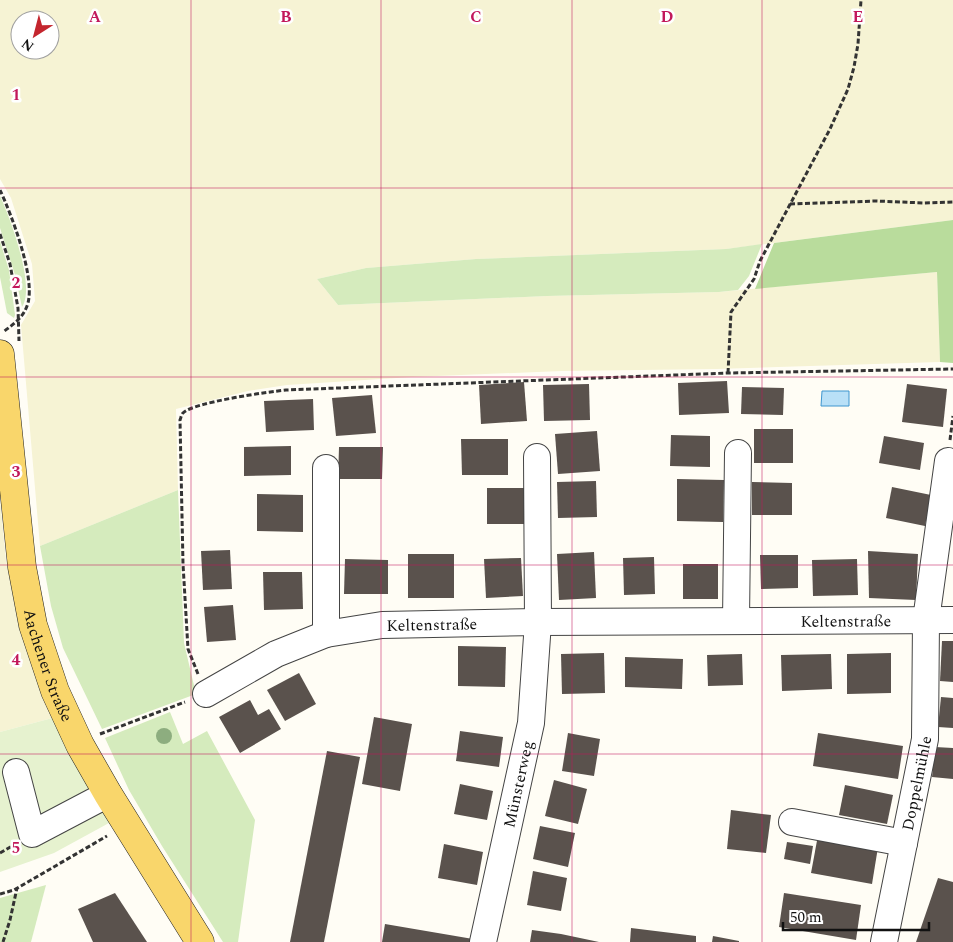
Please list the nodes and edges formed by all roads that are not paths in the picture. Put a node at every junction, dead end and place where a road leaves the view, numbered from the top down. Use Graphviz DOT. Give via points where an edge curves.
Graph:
graph roads {
  1 [pos="0,354"];
  2 [pos="738,453"];
  3 [pos="537,457"];
  4 [pos="948,461"];
  5 [pos="326,468"];
  6 [pos="736,620"];
  7 [pos="926,620"];
  8 [pos="953,620"];
  9 [pos="538,622"];
  10 [pos="326,634"];
  11 [pos="206,694"];
  12 [pos="16,772"];
  13 [pos="108,794"];
  14 [pos="792,822"];
  15 [pos="904,843"];
  16 [pos="200,942"];
  17 [pos="483,942"];
  18 [pos="884,942"];
  1 -- 13 [label="main road, Aachener Straße" via="22,567 33,625 55,692"];
  2 -- 6 [label="street"];
  3 -- 9 [label="street"];
  4 -- 7 [label="street"];
  5 -- 10 [label="street"];
  6 -- 7 [label="street, Keltenstraße"];
  6 -- 9 [label="street, Keltenstraße"];
  7 -- 8 [label="street, Keltenstraße"];
  7 -- 15 [label="street, Doppelmühle" via="925,739"];
  9 -- 10 [label="street, Keltenstraße" via="382,625"];
  9 -- 17 [label="street, Münsterweg" via="531,723"];
  10 -- 11 [label="street, Keltenstraße" via="276,654"];
  12 -- 13 [label="street" via="32,834"];
  13 -- 16 [label="main road, Aachener Straße"];
  14 -- 15 [label="street"];
  15 -- 18 [label="street, Doppelmühle"];
}
